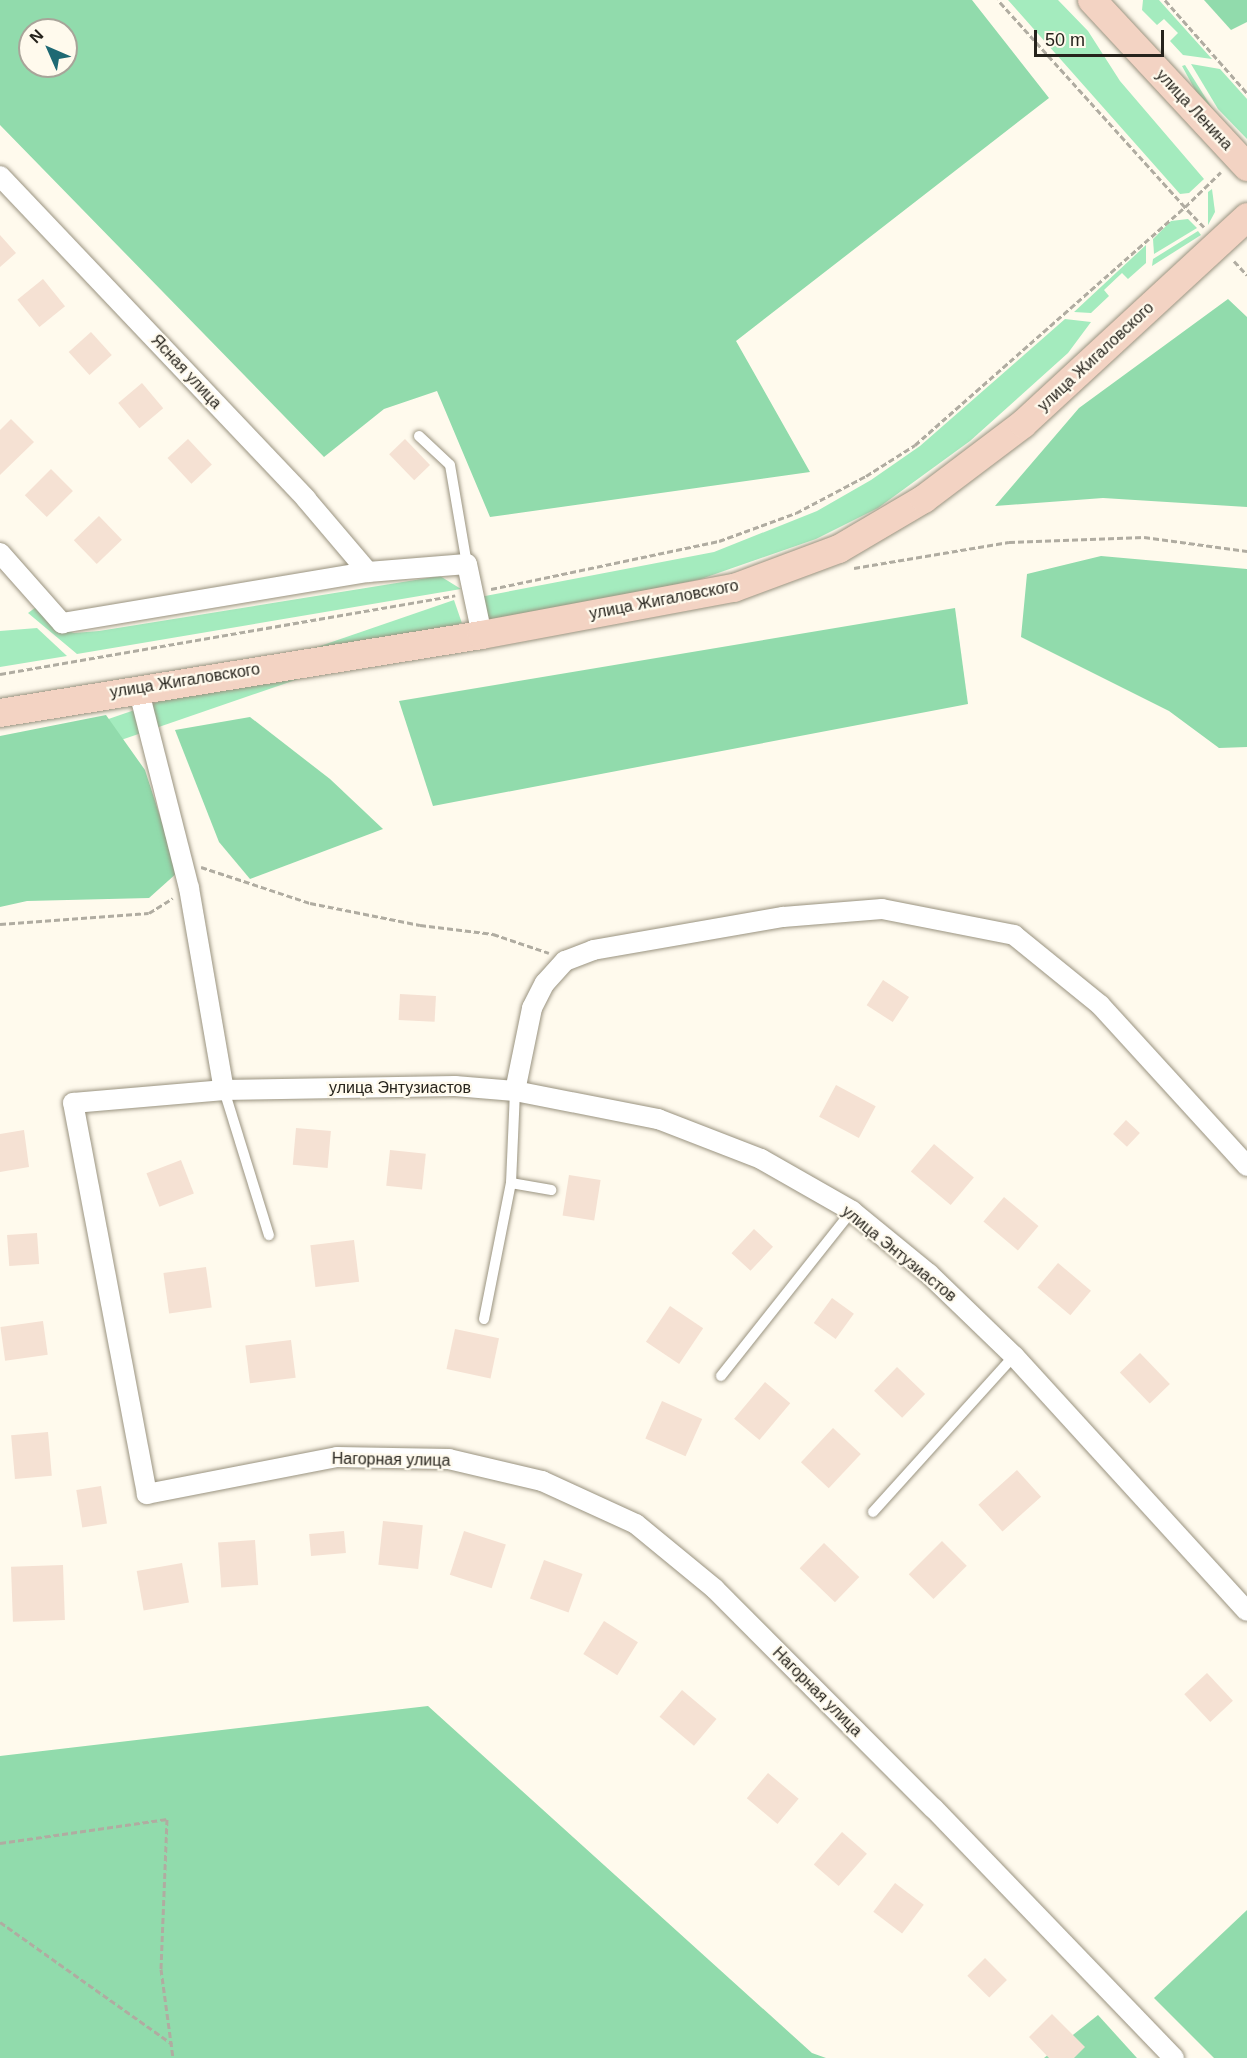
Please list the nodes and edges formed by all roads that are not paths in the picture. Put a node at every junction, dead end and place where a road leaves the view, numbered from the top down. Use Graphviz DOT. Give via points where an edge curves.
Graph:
graph roads {
  1 [pos="1092,0"];
  2 [pos="1242,161"];
  3 [pos="0,176"];
  4 [pos="1247,217"];
  5 [pos="419,436"];
  6 [pos="0,553"];
  7 [pos="467,564"];
  8 [pos="368,572"];
  9 [pos="482,634"];
  10 [pos="138,688"];
  11 [pos="0,713"];
  12 [pos="225,1090"];
  13 [pos="515,1091"];
  14 [pos="1247,1166"];
  15 [pos="511,1183"];
  16 [pos="551,1190"];
  17 [pos="852,1212"];
  18 [pos="269,1235"];
  19 [pos="484,1319"];
  20 [pos="1014,1356"];
  21 [pos="721,1376"];
  22 [pos="873,1512"];
  23 [pos="1247,1611"];
  24 [pos="1174,2058"];
  1 -- 2 [label="main road, улица Ленина"];
  3 -- 8 [label="street, Ясная улица" via="306,499"];
  4 -- 9 [label="main road, улица Жигаловского" via="1023,424 924,499 839,549 734,588"];
  5 -- 7 [label="lane" via="450,465"];
  6 -- 8 [label="street" via="62,623"];
  7 -- 8 [label="street"];
  7 -- 9 [label="street"];
  9 -- 10 [label="main road, улица Жигаловского"];
  10 -- 11 [label="main road, улица Жигаловского"];
  10 -- 12 [label="street" via="189,888"];
  12 -- 13 [label="street, улица Энтузиастов" via="455,1086"];
  12 -- 18 [label="lane"];
  12 -- 24 [label="street, Нагорная улица" via="73,1102 147,1494 337,1457 449,1459 542,1481 636,1524 715,1589"];
  13 -- 14 [label="street" via="532,1008 544,983 566,961 593,950 783,917 882,909 1014,935 1100,1005"];
  13 -- 15 [label="lane"];
  13 -- 17 [label="street, улица Энтузиастов" via="658,1119 761,1159"];
  15 -- 16 [label="lane"];
  15 -- 19 [label="lane"];
  17 -- 20 [label="street, улица Энтузиастов" via="929,1274"];
  17 -- 21 [label="lane"];
  20 -- 22 [label="lane"];
  20 -- 23 [label="street, улица Энтузиастов"];
}
